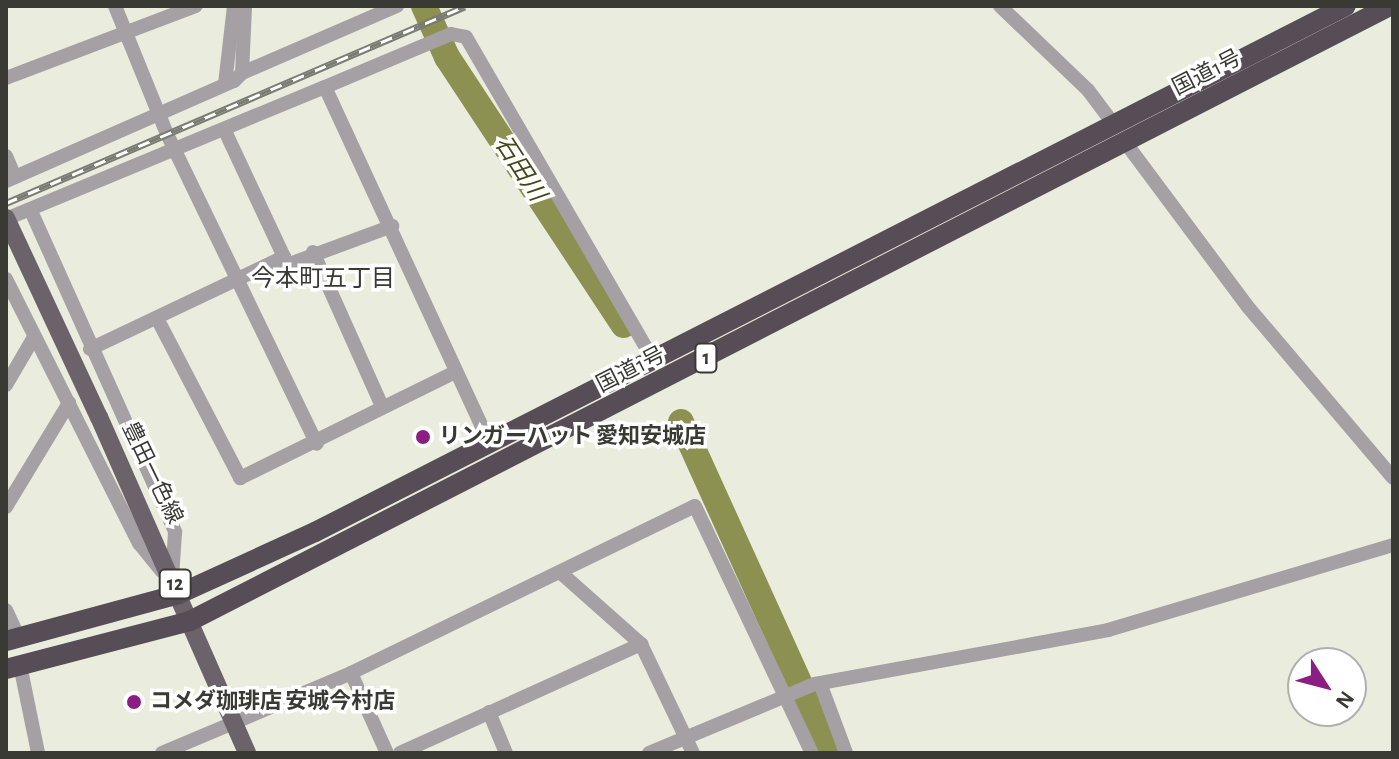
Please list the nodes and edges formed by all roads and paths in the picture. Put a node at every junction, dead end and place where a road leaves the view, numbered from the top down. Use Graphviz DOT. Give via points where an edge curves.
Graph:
graph roads {
  1 [pos="115,6"];
  2 [pos="196,6"];
  3 [pos="234,6"];
  4 [pos="245,6"];
  5 [pos="397,6"];
  6 [pos="1000,6"];
  7 [pos="1346,6"];
  8 [pos="1390,6"];
  9 [pos="126,34"];
  10 [pos="242,73"];
  11 [pos="6,78"];
  12 [pos="225,84"];
  13 [pos="325,87"];
  14 [pos="159,112"];
  15 [pos="225,131"];
  16 [pos="1120,134"];
  17 [pos="175,147"];
  18 [pos="6,156"];
  19 [pos="11,179"];
  20 [pos="31,211"];
  21 [pos="6,218"];
  22 [pos="392,226"];
  23 [pos="313,252"];
  24 [pos="237,283"];
  25 [pos="7,284"];
  26 [pos="160,324"];
  27 [pos="34,337"];
  28 [pos="92,352"];
  29 [pos="653,359"];
  30 [pos="455,372"];
  31 [pos="6,385"];
  32 [pos="67,399"];
  33 [pos="381,404"];
  34 [pos="489,442"];
  35 [pos="317,444"];
  36 [pos="1393,478"];
  37 [pos="6,489"];
  38 [pos="6,507"];
  39 [pos="1393,545"];
  40 [pos="561,573"];
  41 [pos="175,586"];
  42 [pos="6,610"];
  43 [pos="190,621"];
  44 [pos="13,640"];
  45 [pos="641,644"];
  46 [pos="13,667"];
  47 [pos="351,673"];
  48 [pos="818,683"];
  49 [pos="790,694"];
  50 [pos="489,712"];
  51 [pos="233,722"];
  52 [pos="687,738"];
  53 [pos="38,753"];
  54 [pos="162,753"];
  55 [pos="247,753"];
  56 [pos="387,753"];
  57 [pos="400,753"];
  58 [pos="506,753"];
  59 [pos="649,753"];
  60 [pos="693,753"];
  61 [pos="812,753"];
  62 [pos="846,753"];
  1 -- 9 [label="street"];
  2 -- 9 [label="street"];
  3 -- 12 [label="street"];
  4 -- 10 [label="street"];
  5 -- 10 [label="street"];
  6 -- 16 [label="street" via="1088,90"];
  7 -- 16 [label="highway, 国道1号 / 1"];
  8 -- 16 [label="highway, 国道1号 / 1"];
  9 -- 11 [label="street"];
  9 -- 14 [label="street"];
  10 -- 12 [label="street"];
  12 -- 14 [label="street"];
  13 -- 15 [label="street"];
  13 -- 22 [label="street"];
  13 -- 29 [label="street" via="451,34 466,37"];
  14 -- 17 [label="street"];
  14 -- 19 [label="street"];
  15 -- 17 [label="street"];
  15 -- 24 [label="street" via="284,257"];
  16 -- 29 [label="highway, 国道1号 / 1"];
  16 -- 36 [label="street" via="1248,307"];
  16 -- 43 [label="highway, 国道1号 / 1"];
  17 -- 20 [label="street"];
  17 -- 24 [label="street"];
  18 -- 19 [label="street"];
  20 -- 21 [label="street"];
  20 -- 28 [label="street"];
  21 -- 41 [label="main road, 豊田一色線 / 12, bridge"];
  22 -- 23 [label="street"];
  22 -- 30 [label="street"];
  23 -- 24 [label="street"];
  23 -- 33 [label="street"];
  24 -- 26 [label="street"];
  24 -- 28 [label="street"];
  24 -- 35 [label="street"];
  25 -- 27 [label="street"];
  26 -- 28 [label="street"];
  26 -- 35 [label="street" via="240,478"];
  27 -- 31 [label="street"];
  27 -- 32 [label="street"];
  28 -- 41 [label="street" via="175,532"];
  29 -- 34 [label="highway, 国道1号 / 1"];
  30 -- 33 [label="street"];
  30 -- 34 [label="street"];
  32 -- 37 [label="street"];
  32 -- 38 [label="street"];
  32 -- 41 [label="street" via="139,543"];
  33 -- 35 [label="street"];
  34 -- 41 [label="highway, 国道1号 / 1"];
  39 -- 48 [label="street" via="1108,630"];
  40 -- 45 [label="street"];
  40 -- 47 [label="street"];
  40 -- 49 [label="street" via="695,506"];
  41 -- 43 [label="main road, 豊田一色線 / 12"];
  41 -- 44 [label="highway, 国道1号 / 1"];
  42 -- 44 [label="street"];
  43 -- 46 [label="highway, 国道1号 / 1"];
  43 -- 51 [label="main road, 豊田一色線 / 12"];
  45 -- 50 [label="street"];
  45 -- 52 [label="street"];
  46 -- 53 [label="street"];
  47 -- 51 [label="street"];
  47 -- 56 [label="street"];
  48 -- 49 [label="street"];
  48 -- 62 [label="street"];
  49 -- 52 [label="street"];
  49 -- 61 [label="street"];
  50 -- 57 [label="street"];
  50 -- 58 [label="street"];
  51 -- 54 [label="street"];
  51 -- 55 [label="main road, 豊田一色線 / 12"];
  52 -- 59 [label="street"];
  52 -- 60 [label="street"];
}
